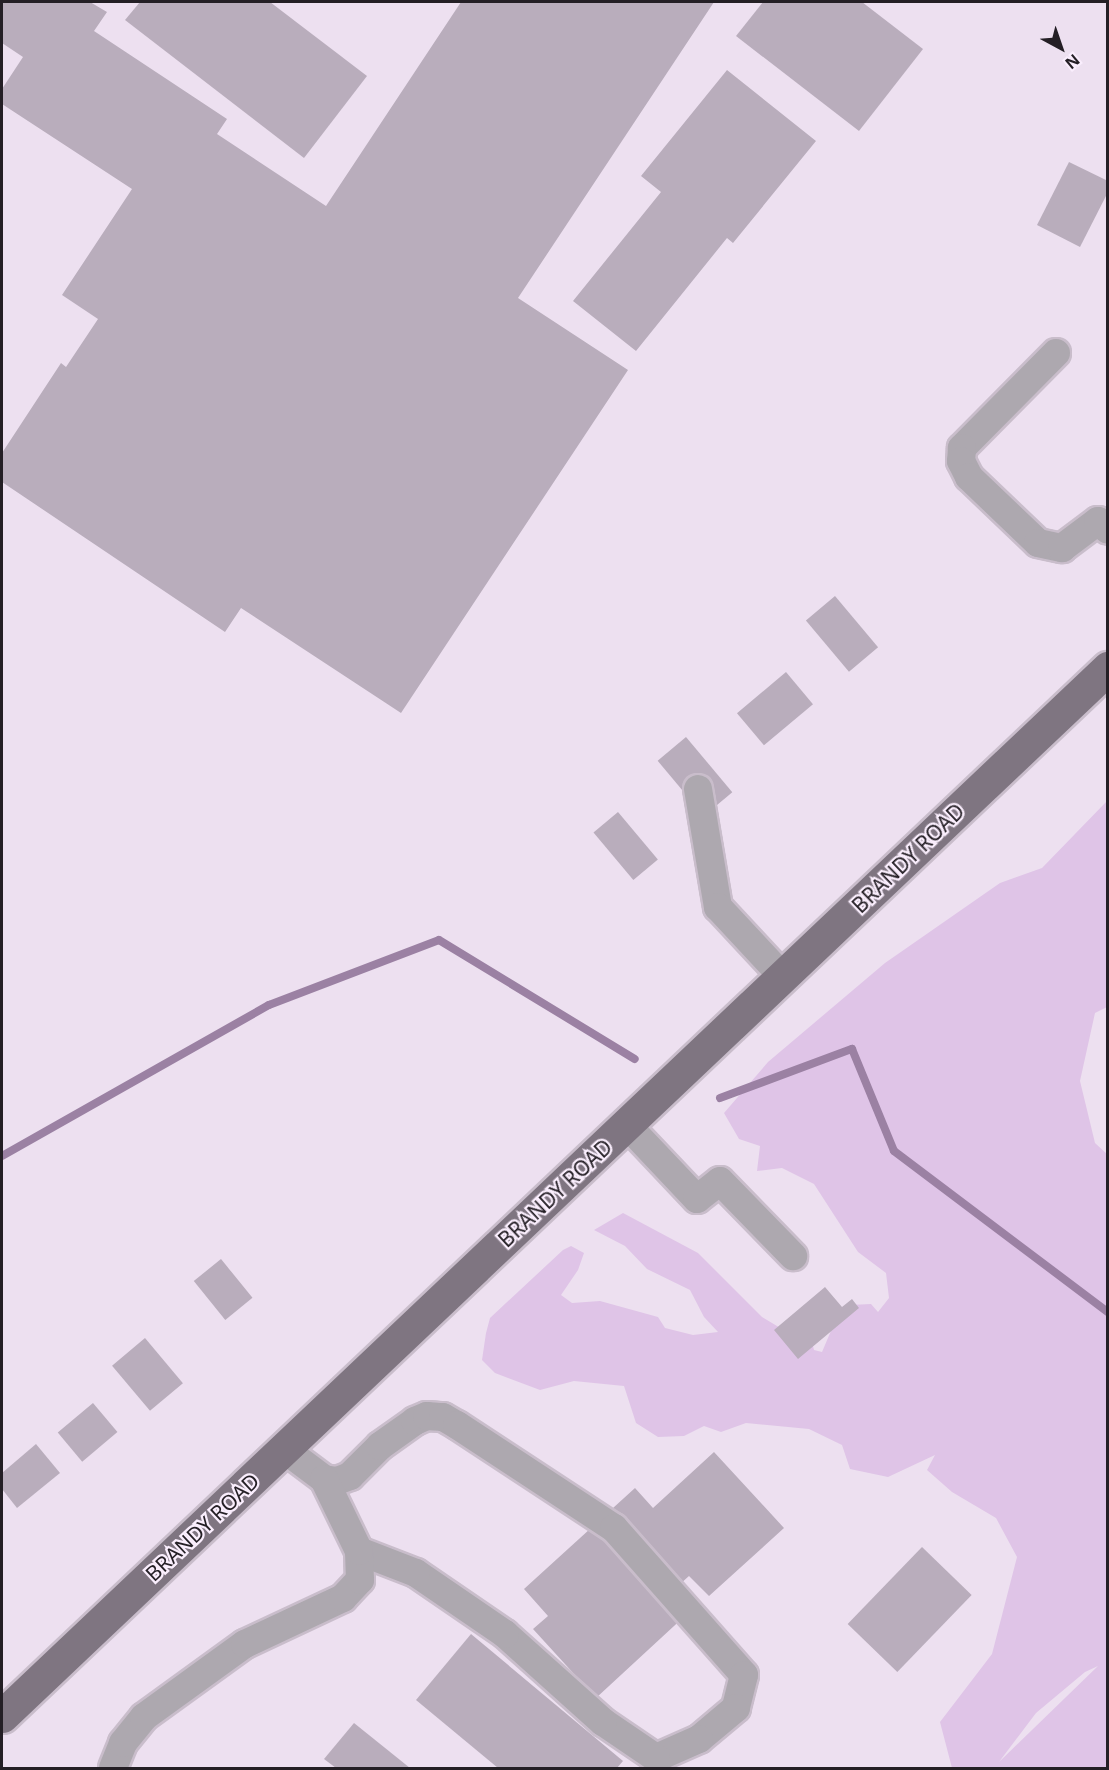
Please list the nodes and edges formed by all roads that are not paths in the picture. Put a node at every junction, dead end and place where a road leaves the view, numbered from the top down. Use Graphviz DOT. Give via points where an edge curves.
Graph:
graph roads {
  1 [pos="1056,353"];
  2 [pos="1107,530"];
  3 [pos="1107,668"];
  4 [pos="698,789"];
  5 [pos="783,977"];
  6 [pos="627,1125"];
  7 [pos="793,1256"];
  8 [pos="284,1449"];
  9 [pos="324,1479"];
  10 [pos="359,1551"];
  11 [pos="2,1716"];
  12 [pos="113,1768"];
  1 -- 2 [label="lane" via="962,448 961,461 969,477 1038,543 1062,548 1098,521"];
  3 -- 5 [label="main road, BRANDY ROAD"];
  4 -- 5 [label="lane" via="718,907"];
  5 -- 6 [label="main road, BRANDY ROAD"];
  6 -- 7 [label="lane" via="697,1199 720,1181"];
  6 -- 8 [label="main road, BRANDY ROAD"];
  8 -- 9 [label="lane"];
  8 -- 11 [label="main road, BRANDY ROAD"];
  9 -- 10 [label="lane"];
  9 -- 10 [label="lane" via="337,1481 350,1476 380,1446 415,1421 427,1416 443,1417 614,1528 744,1675 736,1708 699,1739 656,1758 603,1722 505,1635 434,1585 416,1573"];
  10 -- 12 [label="lane" via="360,1580 343,1598 245,1644 144,1717 123,1743"];
}
